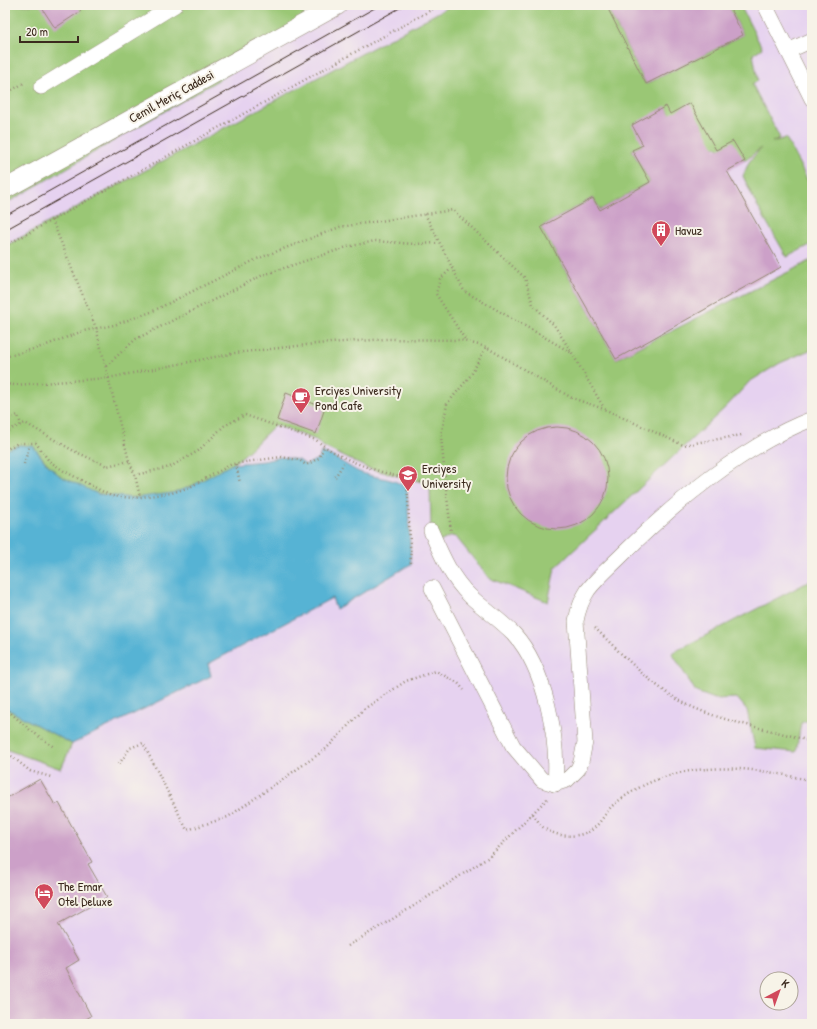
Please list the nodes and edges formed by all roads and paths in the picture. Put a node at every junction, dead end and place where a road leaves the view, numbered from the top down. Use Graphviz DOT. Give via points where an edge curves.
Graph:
graph roads {
  1 [pos="175,5"];
  2 [pos="338,5"];
  3 [pos="440,5"];
  4 [pos="765,5"];
  5 [pos="812,40"];
  6 [pos="788,51"];
  7 [pos="26,81"];
  8 [pos="41,87"];
  9 [pos="5,94"];
  10 [pos="812,99"];
  11 [pos="5,189"];
  12 [pos="425,214"];
  13 [pos="52,220"];
  14 [pos="439,243"];
  15 [pos="5,246"];
  16 [pos="452,268"];
  17 [pos="96,328"];
  18 [pos="466,342"];
  19 [pos="486,347"];
  20 [pos="572,353"];
  21 [pos="5,357"];
  22 [pos="106,366"];
  23 [pos="108,378"];
  24 [pos="5,384"];
  25 [pos="604,409"];
  26 [pos="812,419"];
  27 [pos="5,420"];
  28 [pos="21,425"];
  29 [pos="5,432"];
  30 [pos="743,435"];
  31 [pos="29,447"];
  32 [pos="324,447"];
  33 [pos="5,450"];
  34 [pos="129,461"];
  35 [pos="344,463"];
  36 [pos="24,464"];
  37 [pos="236,464"];
  38 [pos="135,475"];
  39 [pos="335,477"];
  40 [pos="407,478"];
  41 [pos="240,483"];
  42 [pos="446,488"];
  43 [pos="140,497"];
  44 [pos="431,531"];
  45 [pos="451,536"];
  46 [pos="411,564"];
  47 [pos="432,588"];
  48 [pos="578,610"];
  49 [pos="467,695"];
  50 [pos="5,708"];
  51 [pos="812,742"];
  52 [pos="54,747"];
  53 [pos="5,751"];
  54 [pos="119,764"];
  55 [pos="51,777"];
  56 [pos="812,781"];
  57 [pos="555,784"];
  58 [pos="543,796"];
  59 [pos="533,814"];
  60 [pos="348,946"];
  1 -- 8 [label="street"];
  2 -- 11 [label="street, Cemil Meriç Caddesi"];
  3 -- 13 [label="path"];
  4 -- 6 [label="street"];
  5 -- 6 [label="street"];
  6 -- 10 [label="street"];
  7 -- 9 [label="path"];
  12 -- 14 [label="path"];
  12 -- 17 [label="path" via="340,227 257,259 151,312 114,325"];
  12 -- 20 [label="path" via="453,210 525,278 533,305 554,325"];
  13 -- 15 [label="path"];
  13 -- 17 [label="path"];
  14 -- 16 [label="path"];
  14 -- 22 [label="path" via="375,241 347,247 264,275 136,338"];
  16 -- 18 [label="path" via="440,279 436,294"];
  16 -- 20 [label="path" via="464,290"];
  17 -- 21 [label="path"];
  17 -- 22 [label="path"];
  18 -- 19 [label="path"];
  18 -- 23 [label="path" via="387,338 301,345 235,353"];
  19 -- 25 [label="path" via="572,398"];
  19 -- 42 [label="path" via="471,375 447,404 441,436"];
  20 -- 25 [label="path"];
  22 -- 23 [label="path"];
  23 -- 24 [label="path"];
  23 -- 34 [label="path"];
  25 -- 30 [label="path" via="683,445"];
  26 -- 48 [label="street" via="757,448 683,500 594,582"];
  27 -- 28 [label="path" via="18,415"];
  28 -- 29 [label="path"];
  28 -- 34 [label="path" via="26,423 74,451 107,466"];
  31 -- 36 [label="path"];
  32 -- 37 [label="path" via="319,458 306,465 299,460 280,457"];
  32 -- 38 [label="path" via="316,440 245,415 224,426 198,451 170,467"];
  32 -- 40 [label="path" via="367,468"];
  33 -- 43 [label="path" via="18,443 36,443 49,461 111,496"];
  34 -- 38 [label="path"];
  35 -- 39 [label="path"];
  37 -- 41 [label="path"];
  37 -- 43 [label="path" via="225,466 190,487 172,493"];
  38 -- 43 [label="path"];
  40 -- 42 [label="path"];
  40 -- 46 [label="path"];
  42 -- 45 [label="path"];
  44 -- 57 [label="street" via="446,566 457,581 469,595 514,634 529,658 541,684 554,732"];
  47 -- 57 [label="street" via="513,746 542,780"];
  48 -- 51 [label="path" via="650,680 686,704 727,720"];
  48 -- 57 [label="street" via="576,621 584,752 578,769 572,776"];
  49 -- 54 [label="path" via="458,684 436,671 406,681 364,709 330,744 300,768 228,817 187,830 143,743 130,748"];
  50 -- 52 [label="path"];
  53 -- 55 [label="path" via="30,771"];
  56 -- 59 [label="path" via="765,771 733,768 702,769 677,774 654,781 628,794 613,805 589,832 566,837 544,828"];
  58 -- 59 [label="path" via="550,796"];
  59 -- 60 [label="path" via="488,857"];
}
